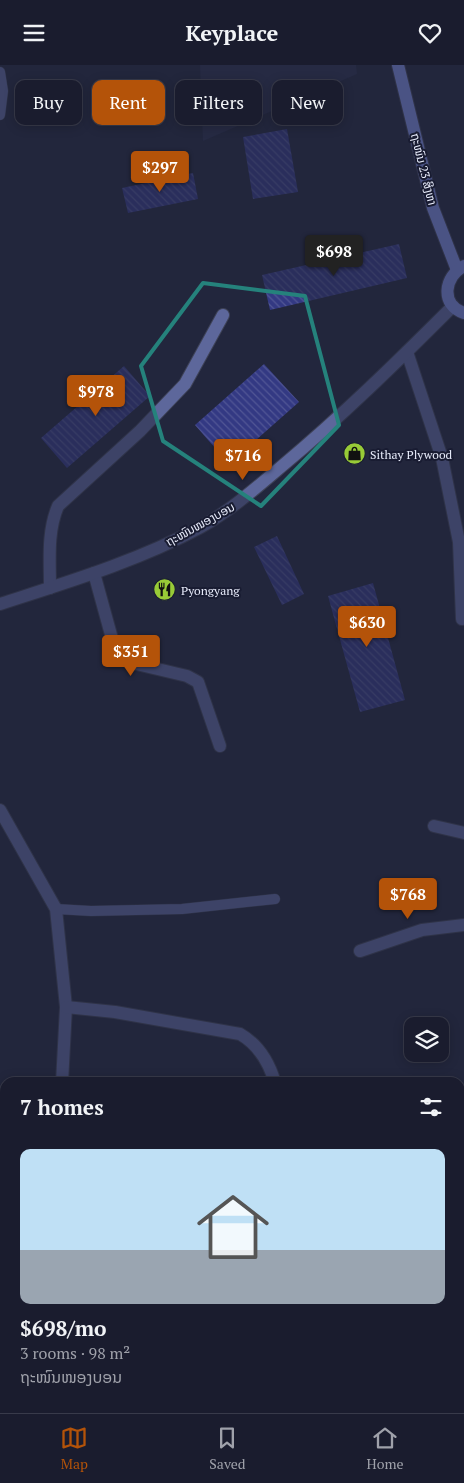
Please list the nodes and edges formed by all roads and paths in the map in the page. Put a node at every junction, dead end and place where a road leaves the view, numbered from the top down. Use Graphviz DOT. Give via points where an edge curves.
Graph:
graph roads {
  1 [pos="398,65"];
  2 [pos="0,72"];
  3 [pos="0,115"];
  4 [pos="460,268"];
  5 [pos="458,309"];
  6 [pos="223,315"];
  7 [pos="407,351"];
  8 [pos="94,573"];
  9 [pos="50,588"];
  10 [pos="0,604"];
  11 [pos="462,619"];
  12 [pos="220,746"];
  13 [pos="0,810"];
  14 [pos="434,826"];
  15 [pos="464,833"];
  16 [pos="275,899"];
  17 [pos="56,909"];
  18 [pos="464,925"];
  19 [pos="360,951"];
  20 [pos="66,1007"];
  21 [pos="62,1077"];
  22 [pos="273,1077"];
  1 -- 4 [label="main road, ຖະໜົນ 23 ສິງຫາ" via="433,208"];
  2 -- 3 [label="lane" via="3,91"];
  4 -- 5 [label="main road" via="448,283 449,299"];
  5 -- 7 [label="street, ຖະໜົນໜອງບອນ"];
  6 -- 9 [label="street" via="185,384 140,431 58,506 50,535"];
  7 -- 8 [label="street, ຖະໜົນໜອງບອນ" via="314,440 240,502 158,548"];
  7 -- 11 [label="street" via="442,459 459,542"];
  8 -- 9 [label="street, ຖະໜົນໜອງບອນ"];
  8 -- 12 [label="street" via="116,653 128,662 187,675 198,682"];
  9 -- 10 [label="street, ຖະໜົນໜອງບອນ"];
  13 -- 17 [label="street"];
  14 -- 15 [label="street"];
  16 -- 17 [label="lane" via="182,909"];
  17 -- 20 [label="street"];
  18 -- 19 [label="street" via="422,930"];
  20 -- 21 [label="street"];
  20 -- 22 [label="street" via="115,1012 240,1034 250,1040 269,1064"];
}
